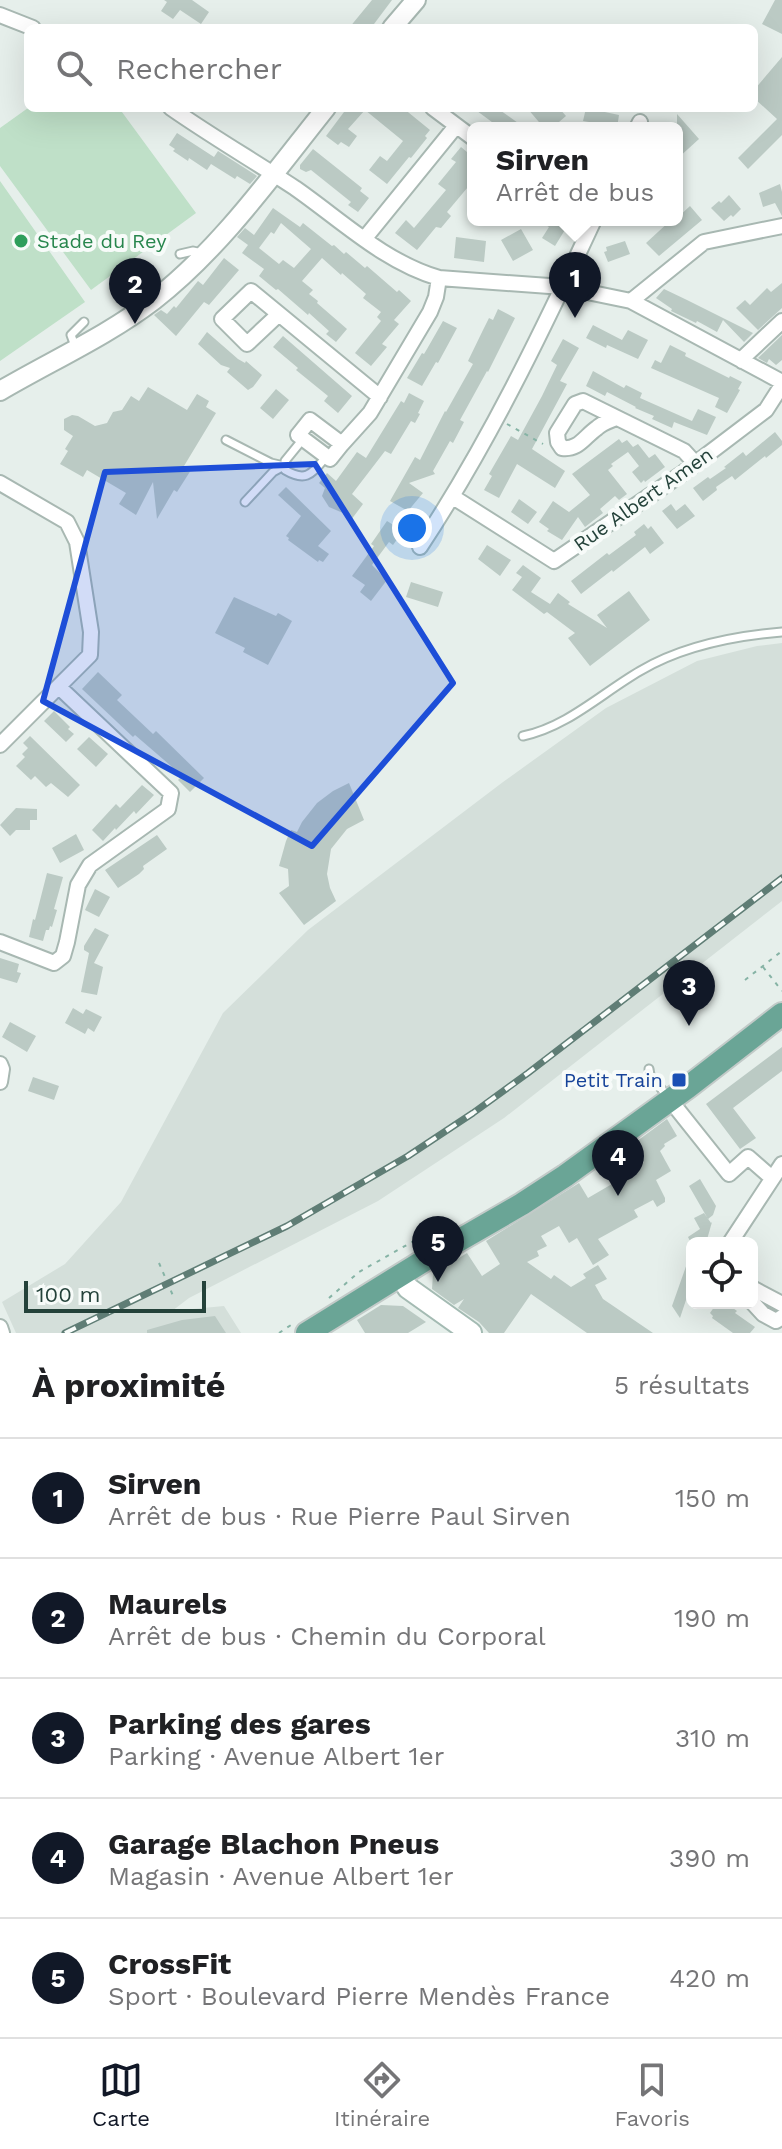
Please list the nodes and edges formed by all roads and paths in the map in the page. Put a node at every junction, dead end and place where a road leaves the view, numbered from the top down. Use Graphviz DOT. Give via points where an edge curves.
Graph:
graph roads {
  1 [pos="416,0"];
  2 [pos="0,15"];
  3 [pos="24,24"];
  4 [pos="395,24"];
  5 [pos="177,112"];
  6 [pos="323,112"];
  7 [pos="438,112"];
  8 [pos="456,126"];
  9 [pos="467,134"];
  10 [pos="272,175"];
  11 [pos="591,226"];
  12 [pos="782,226"];
  13 [pos="365,238"];
  14 [pos="180,254"];
  15 [pos="204,255"];
  16 [pos="439,278"];
  17 [pos="563,287"];
  18 [pos="631,301"];
  19 [pos="279,314"];
  20 [pos="782,321"];
  21 [pos="84,322"];
  22 [pos="76,349"];
  23 [pos="742,361"];
  24 [pos="782,384"];
  25 [pos="0,391"];
  26 [pos="380,397"];
  27 [pos="495,418"];
  28 [pos="616,418"];
  29 [pos="303,439"];
  30 [pos="226,440"];
  31 [pos="558,442"];
  32 [pos="342,444"];
  33 [pos="326,456"];
  34 [pos="695,463"];
  35 [pos="284,466"];
  36 [pos="0,483"];
  37 [pos="453,497"];
  38 [pos="245,502"];
  39 [pos="420,547"];
  40 [pos="782,632"];
  41 [pos="59,687"];
  42 [pos="523,736"];
  43 [pos="0,745"];
  44 [pos="0,942"];
  45 [pos="782,951"];
  46 [pos="762,966"];
  47 [pos="745,980"];
  48 [pos="782,991"];
  49 [pos="782,1014"];
  50 [pos="0,1064"];
  51 [pos="649,1069"];
  52 [pos="0,1082"];
  53 [pos="670,1100"];
  54 [pos="782,1164"];
  55 [pos="772,1178"];
  56 [pos="449,1225"];
  57 [pos="734,1237"];
  58 [pos="159,1263"];
  59 [pos="400,1276"];
  60 [pos="758,1291"];
  61 [pos="174,1298"];
  62 [pos="326,1301"];
  63 [pos="782,1304"];
  64 [pos="758,1309"];
  65 [pos="782,1317"];
  66 [pos="303,1326"];
  67 [pos="0,1327"];
  68 [pos="2,1333"];
  69 [pos="279,1333"];
  70 [pos="471,1333"];
  1 -- 4 [label="street"];
  2 -- 3 [label="street"];
  5 -- 10 [label="street"];
  6 -- 10 [label="street"];
  7 -- 8 [label="street"];
  8 -- 9 [label="street"];
  8 -- 13 [label="street"];
  10 -- 13 [label="street"];
  10 -- 15 [label="street"];
  11 -- 17 [label="street"];
  12 -- 18 [label="street" via="704,242"];
  13 -- 16 [label="street" via="400,263"];
  14 -- 15 [label="lane"];
  15 -- 22 [label="street" via="144,307"];
  16 -- 17 [label="street"];
  16 -- 26 [label="street" via="430,312"];
  17 -- 18 [label="street"];
  17 -- 27 [label="street"];
  18 -- 23 [label="street"];
  19 -- 26 [label="street"];
  20 -- 23 [label="street"];
  21 -- 22 [label="lane" via="71,335"];
  22 -- 25 [label="street"];
  23 -- 24 [label="street"];
  24 -- 34 [label="street, Rue Albert Amen" via="766,410"];
  26 -- 32 [label="street"];
  27 -- 31 [label="path" via="545,444"];
  27 -- 37 [label="street"];
  28 -- 31 [label="street" via="570,449"];
  28 -- 31 [label="street" via="583,401 575,404 557,433"];
  28 -- 34 [label="street" via="684,451"];
  29 -- 32 [label="street" via="298,435 310,420"];
  29 -- 33 [label="street"];
  29 -- 35 [label="lane"];
  30 -- 35 [label="lane"];
  32 -- 33 [label="street" via="330,459"];
  33 -- 35 [label="lane" via="303,477"];
  34 -- 37 [label="street, Rue Albert Amen" via="554,561"];
  35 -- 38 [label="lane"];
  36 -- 41 [label="street" via="67,522 77,542 90,655"];
  37 -- 39 [label="street"];
  40 -- 42 [label="lane" via="699,646 667,658 552,728"];
  41 -- 43 [label="street"];
  41 -- 44 [label="street" via="171,793 168,809 90,865 78,885 63,956 54,963"];
  45 -- 46 [label="path"];
  46 -- 47 [label="path"];
  46 -- 48 [label="path"];
  49 -- 53 [label="main road"];
  50 -- 52 [label="street"];
  51 -- 53 [label="lane"];
  53 -- 55 [label="street" via="729,1174 748,1157"];
  53 -- 59 [label="main road" via="533,1197"];
  54 -- 55 [label="street"];
  55 -- 57 [label="street"];
  56 -- 62 [label="path" via="359,1272"];
  58 -- 61 [label="path"];
  59 -- 66 [label="main road"];
  59 -- 70 [label="main road" via="408,1288"];
  60 -- 63 [label="street"];
  64 -- 65 [label="street" via="776,1321"];
  66 -- 69 [label="path"];
  67 -- 68 [label="street"];
}
